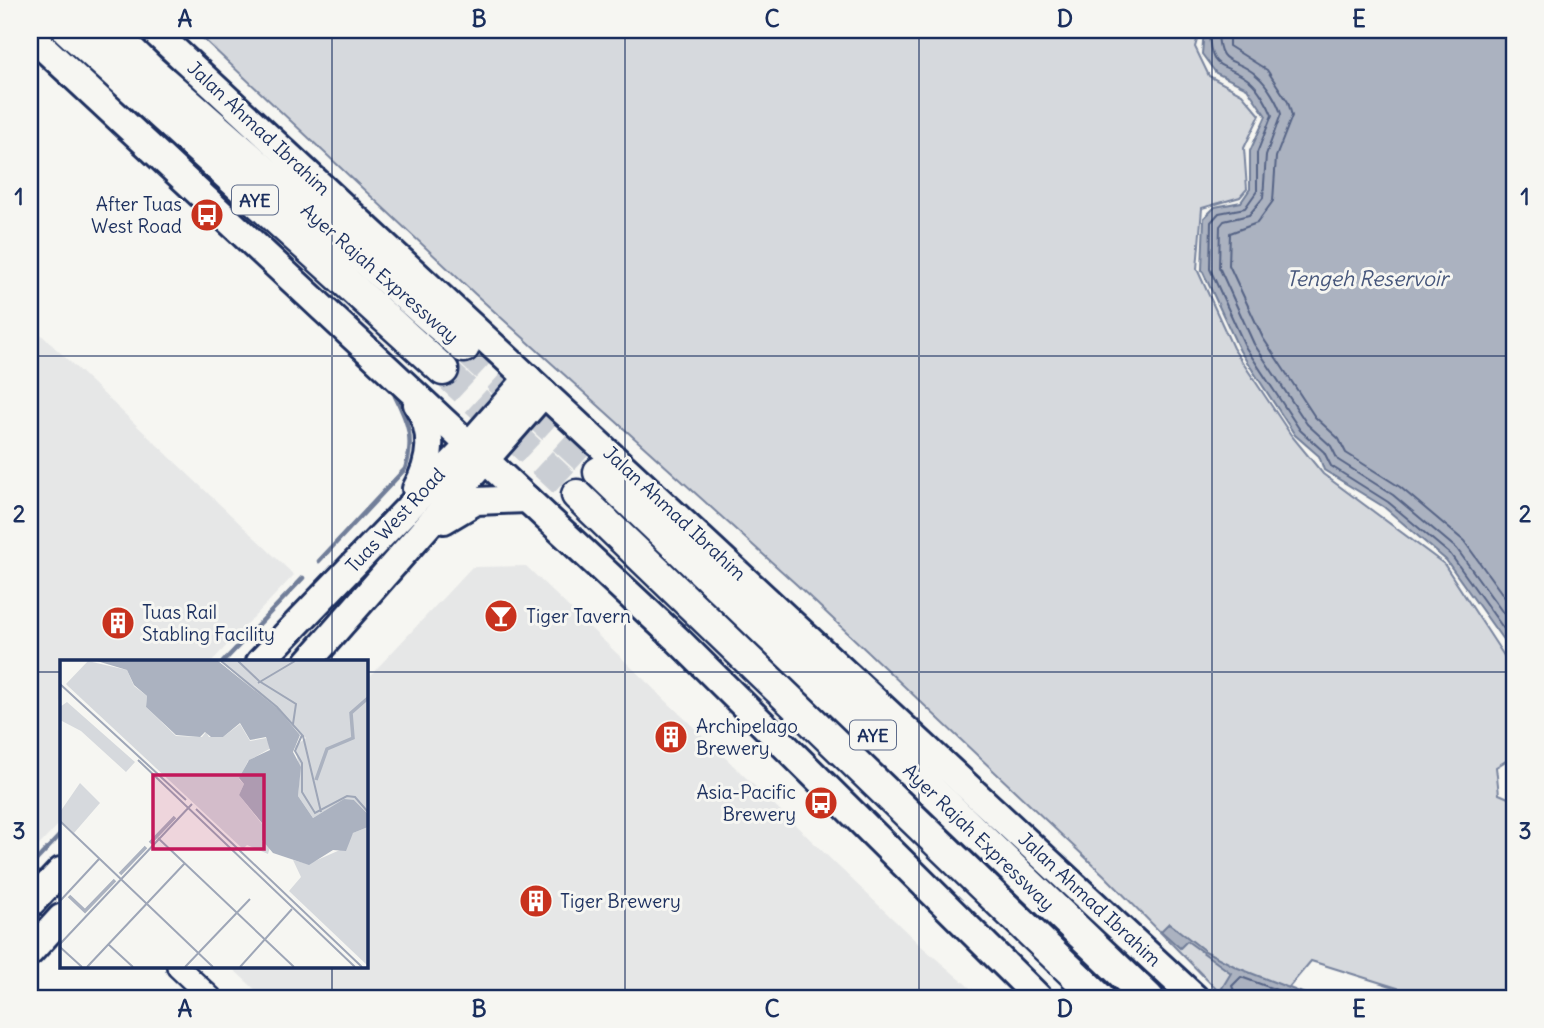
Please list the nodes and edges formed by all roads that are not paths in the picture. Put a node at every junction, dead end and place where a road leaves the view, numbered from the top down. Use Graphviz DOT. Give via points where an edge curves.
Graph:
graph roads {
  1 [pos="68,30"];
  2 [pos="109,30"];
  3 [pos="153,30"];
  4 [pos="30,35"];
  5 [pos="464,347"];
  6 [pos="443,370"];
  7 [pos="536,385"];
  8 [pos="409,390"];
  9 [pos="476,453"];
  10 [pos="599,472"];
  11 [pos="577,495"];
  12 [pos="527,499"];
  13 [pos="400,516"];
  14 [pos="422,536"];
  15 [pos="262,660"];
  16 [pos="310,660"];
  17 [pos="60,872"];
  18 [pos="30,904"];
  19 [pos="60,919"];
  20 [pos="30,952"];
  21 [pos="179,968"];
  22 [pos="211,998"];
  23 [pos="1040,998"];
  24 [pos="1099,998"];
  25 [pos="1147,998"];
  26 [pos="1195,998"];
  1 -- 6 [label="highway, Ayer Rajah Expressway / AYE"];
  2 -- 5 [label="highway, Ayer Rajah Expressway / AYE"];
  3 -- 7 [label="main road, Jalan Ahmad Ibrahim"];
  4 -- 8 [label="main road"];
  7 -- 9 [label="main road, Tuas West Road"];
  7 -- 26 [label="main road, Jalan Ahmad Ibrahim"];
  8 -- 9 [label="main road"];
  8 -- 13 [label="main road" via="427,418 431,444 422,479"];
  9 -- 12 [label="main road"];
  9 -- 13 [label="main road, Tuas West Road"];
  9 -- 14 [label="main road, Tuas West Road"];
  10 -- 25 [label="highway, Ayer Rajah Expressway / AYE"];
  11 -- 24 [label="highway, Ayer Rajah Expressway / AYE"];
  12 -- 14 [label="main road" via="464,505"];
  12 -- 23 [label="main road" via="678,640"];
  13 -- 15 [label="main road, Tuas West Road"];
  14 -- 16 [label="main road, Tuas West Road"];
  17 -- 18 [label="main road"];
  19 -- 20 [label="main road"];
  21 -- 22 [label="street"];
}
